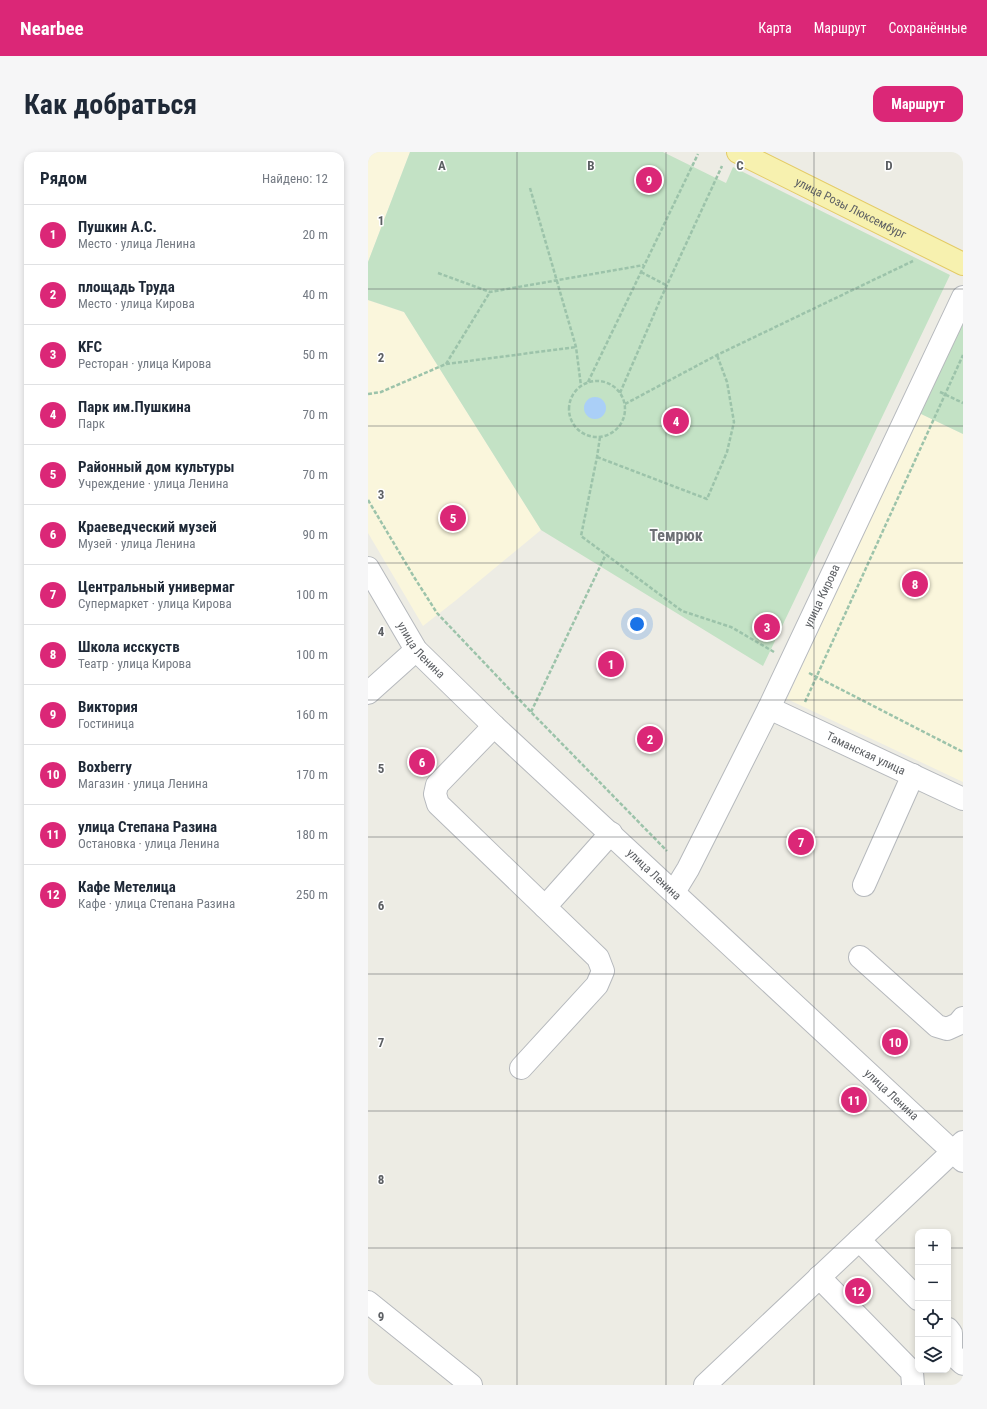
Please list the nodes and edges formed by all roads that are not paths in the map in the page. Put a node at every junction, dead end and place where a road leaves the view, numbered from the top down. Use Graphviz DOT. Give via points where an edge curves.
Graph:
graph roads {
  1 [pos="738,152"];
  2 [pos="963,264"];
  3 [pos="963,297"];
  4 [pos="368,568"];
  5 [pos="416,650"];
  6 [pos="368,692"];
  7 [pos="769,708"];
  8 [pos="494,726"];
  9 [pos="913,775"];
  10 [pos="963,799"];
  11 [pos="610,833"];
  12 [pos="864,885"];
  13 [pos="674,892"];
  14 [pos="545,908"];
  15 [pos="860,957"];
  16 [pos="963,1018"];
  17 [pos="521,1068"];
  18 [pos="960,1152"];
  19 [pos="859,1240"];
  20 [pos="819,1277"];
  21 [pos="915,1296"];
  22 [pos="368,1302"];
  23 [pos="951,1337"];
  24 [pos="963,1364"];
  25 [pos="470,1385"];
  26 [pos="705,1385"];
  27 [pos="914,1385"];
  1 -- 2 [label="main road, улица Розы Люксембург"];
  3 -- 7 [label="street, улица Кирова"];
  4 -- 5 [label="street, улица Ленина"];
  5 -- 6 [label="street"];
  5 -- 8 [label="street, улица Ленина"];
  7 -- 9 [label="street, Таманская улица"];
  7 -- 13 [label="street, улица Кирова"];
  8 -- 11 [label="street, улица Ленина"];
  8 -- 14 [label="street" via="437,785 435,794 438,804"];
  9 -- 10 [label="street, Таманская улица"];
  9 -- 12 [label="street"];
  11 -- 13 [label="street, улица Ленина"];
  11 -- 14 [label="street"];
  13 -- 18 [label="street, улица Ленина"];
  14 -- 17 [label="street" via="598,958 602,971 597,985"];
  15 -- 16 [label="street" via="937,1026 947,1029 958,1024"];
  18 -- 19 [label="street"];
  19 -- 20 [label="street"];
  19 -- 21 [label="street"];
  20 -- 26 [label="street"];
  20 -- 27 [label="street" via="912,1372"];
  22 -- 25 [label="street"];
  23 -- 24 [label="street" via="951,1353"];
}
